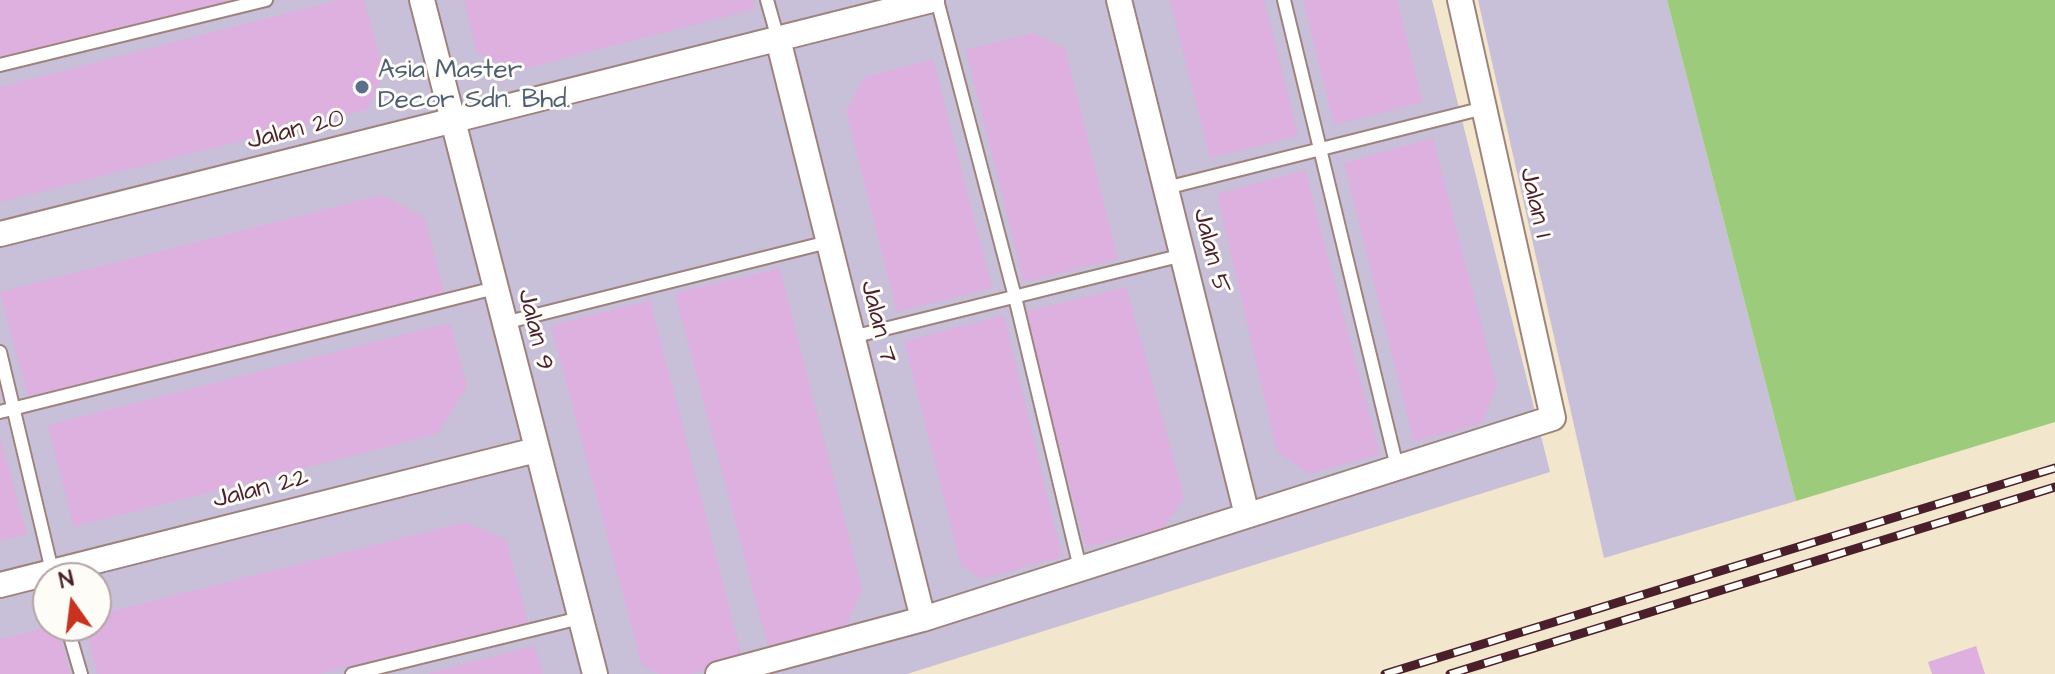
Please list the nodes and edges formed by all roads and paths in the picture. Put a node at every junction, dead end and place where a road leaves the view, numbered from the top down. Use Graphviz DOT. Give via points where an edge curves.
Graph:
graph roads {
  1 [pos="266,0"];
  2 [pos="422,0"];
  3 [pos="767,0"];
  4 [pos="935,0"];
  5 [pos="1119,0"];
  6 [pos="1284,0"];
  7 [pos="1460,0"];
  8 [pos="778,39"];
  9 [pos="0,65"];
  10 [pos="1484,108"];
  11 [pos="452,121"];
  12 [pos="1320,149"];
  13 [pos="1166,188"];
  14 [pos="0,234"];
  15 [pos="828,242"];
  16 [pos="1183,255"];
  17 [pos="495,288"];
  18 [pos="1015,297"];
  19 [pos="504,323"];
  20 [pos="852,337"];
  21 [pos="0,352"];
  22 [pos="13,408"];
  23 [pos="0,412"];
  24 [pos="536,450"];
  25 [pos="1397,467"];
  26 [pos="1247,515"];
  27 [pos="50,562"];
  28 [pos="103,562"];
  29 [pos="1080,568"];
  30 [pos="32,579"];
  31 [pos="0,585"];
  32 [pos="580,618"];
  33 [pos="923,619"];
  34 [pos="72,642"];
  35 [pos="81,674"];
  36 [pos="352,674"];
  37 [pos="595,674"];
  38 [pos="718,674"];
  1 -- 9 [label="lane"];
  2 -- 11 [label="street, Jalan 9"];
  3 -- 8 [label="lane"];
  4 -- 8 [label="street, Jalan 20"];
  4 -- 18 [label="lane"];
  5 -- 13 [label="street, Jalan 5"];
  6 -- 12 [label="lane"];
  7 -- 10 [label="street, Jalan 1"];
  8 -- 11 [label="street, Jalan 20"];
  8 -- 15 [label="street, Jalan 7"];
  10 -- 12 [label="lane"];
  10 -- 25 [label="street, Jalan 1" via="1553,418"];
  11 -- 14 [label="street, Jalan 20"];
  11 -- 17 [label="street, Jalan 9"];
  12 -- 13 [label="lane"];
  12 -- 25 [label="lane"];
  13 -- 16 [label="street, Jalan 5"];
  15 -- 19 [label="lane"];
  15 -- 20 [label="street, Jalan 7"];
  16 -- 18 [label="lane"];
  16 -- 26 [label="street, Jalan 5"];
  17 -- 19 [label="street, Jalan 9"];
  17 -- 22 [label="lane"];
  18 -- 20 [label="lane"];
  18 -- 29 [label="lane"];
  19 -- 24 [label="street, Jalan 9"];
  20 -- 33 [label="street, Jalan 7"];
  21 -- 22 [label="lane"];
  22 -- 23 [label="lane"];
  22 -- 27 [label="lane"];
  24 -- 28 [label="street, Jalan 22"];
  24 -- 32 [label="street, Jalan 9"];
  25 -- 26 [label="street"];
  26 -- 29 [label="street"];
  29 -- 33 [label="street"];
  30 -- 31 [label="street, Jalan 22"];
  32 -- 36 [label="lane"];
  32 -- 37 [label="street, Jalan 9"];
  33 -- 38 [label="street"];
  34 -- 35 [label="lane"];
}
